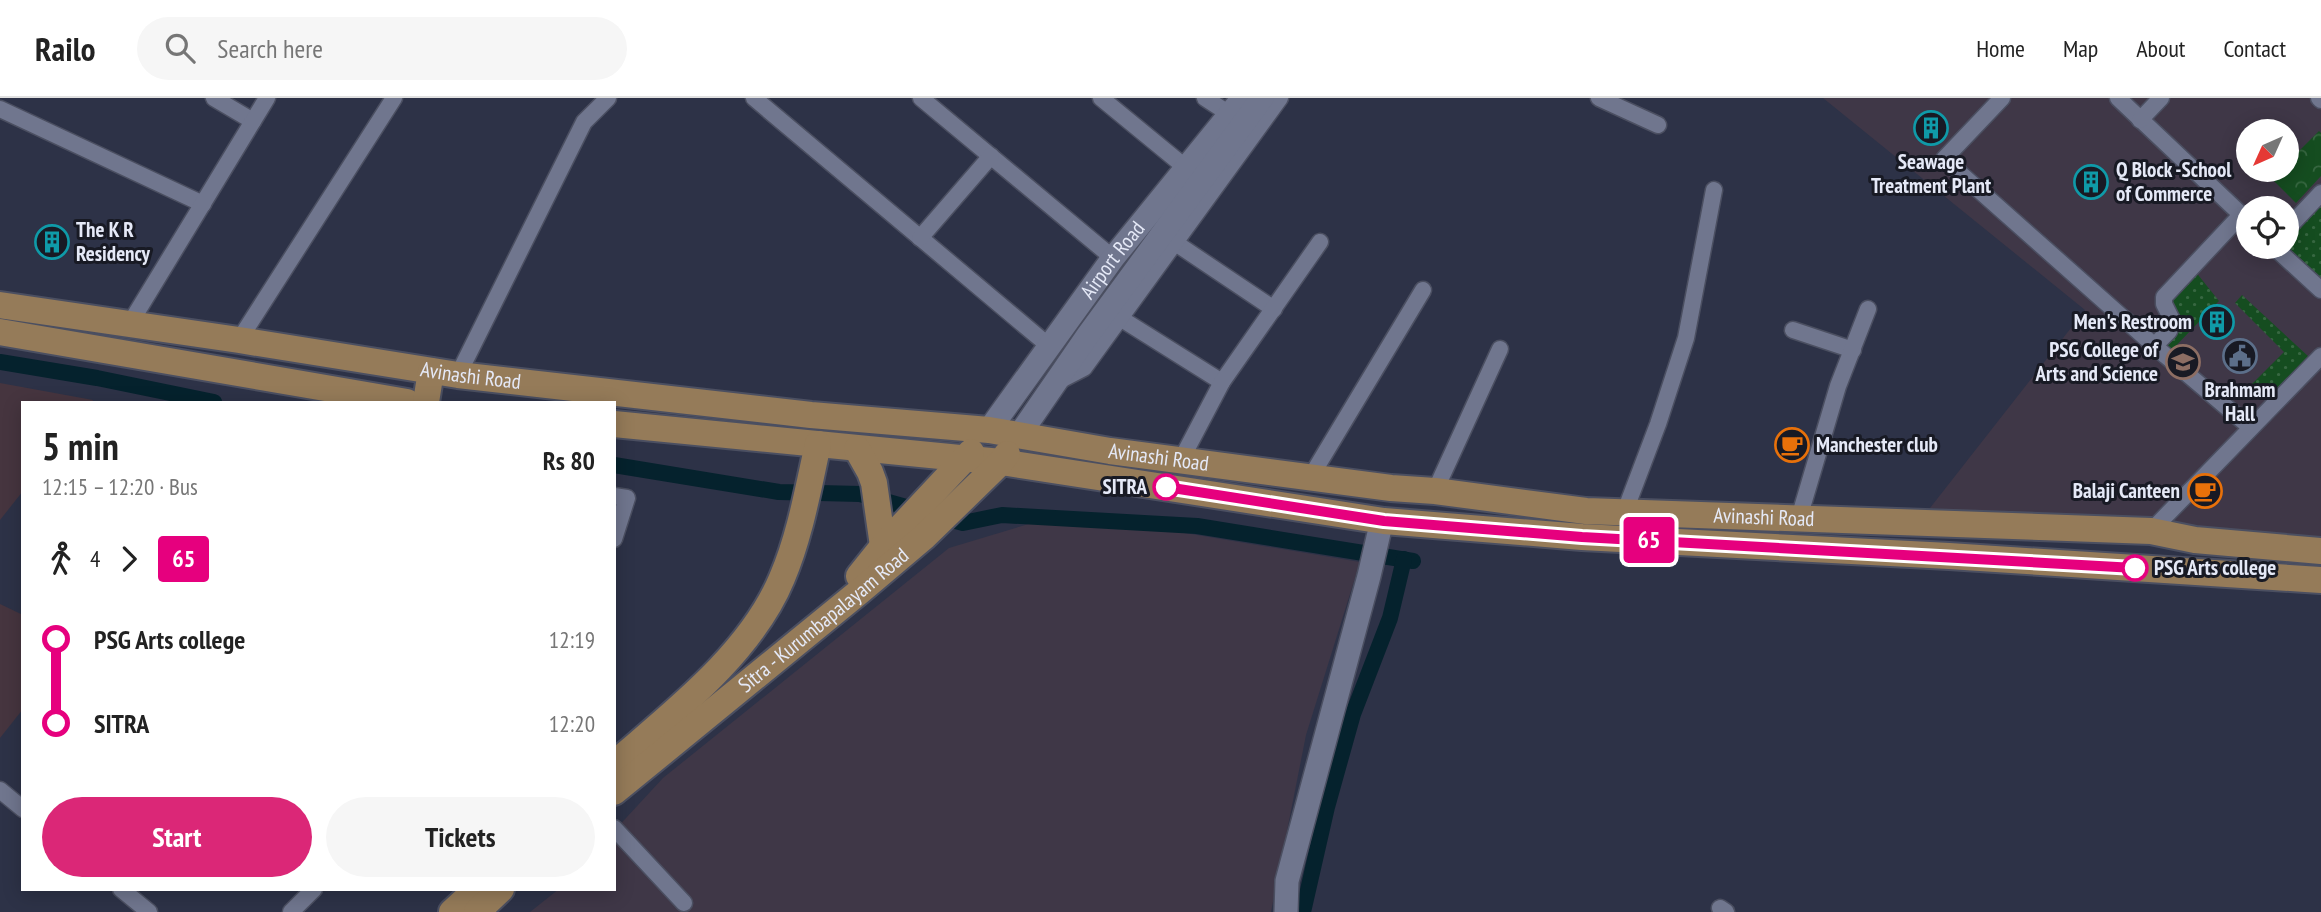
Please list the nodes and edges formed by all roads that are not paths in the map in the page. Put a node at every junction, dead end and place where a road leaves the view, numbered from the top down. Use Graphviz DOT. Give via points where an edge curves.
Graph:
graph roads {
  1 [pos="4,98"];
  2 [pos="214,98"];
  3 [pos="267,98"];
  4 [pos="394,98"];
  5 [pos="608,98"];
  6 [pos="754,98"];
  7 [pos="921,98"];
  8 [pos="1101,98"];
  9 [pos="1205,98"];
  10 [pos="1262,98"];
  11 [pos="1280,98"];
  12 [pos="1599,98"];
  13 [pos="2002,98"];
  14 [pos="2118,98"];
  15 [pos="2161,98"];
  16 [pos="0,107"];
  17 [pos="1237,107"];
  18 [pos="2140,120"];
  19 [pos="253,121"];
  20 [pos="1658,125"];
  21 [pos="991,156"];
  22 [pos="1185,167"];
  23 [pos="1714,190"];
  24 [pos="2321,192"];
  25 [pos="203,204"];
  26 [pos="2236,211"];
  27 [pos="2299,216"];
  28 [pos="2236,228"];
  29 [pos="920,238"];
  30 [pos="1174,242"];
  31 [pos="1320,242"];
  32 [pos="1113,258"];
  33 [pos="2287,259"];
  34 [pos="1423,290"];
  35 [pos="2321,290"];
  36 [pos="0,305"];
  37 [pos="1274,309"];
  38 [pos="1868,309"];
  39 [pos="1121,318"];
  40 [pos="129,325"];
  41 [pos="1793,330"];
  42 [pos="0,332"];
  43 [pos="239,340"];
  44 [pos="1049,346"];
  45 [pos="2154,346"];
  46 [pos="1500,349"];
  47 [pos="1853,350"];
  48 [pos="2321,356"];
  49 [pos="431,371"];
  50 [pos="458,375"];
  51 [pos="1222,382"];
  52 [pos="1055,383"];
  53 [pos="401,401"];
  54 [pos="426,401"];
  55 [pos="616,424"];
  56 [pos="2250,427"];
  57 [pos="989,430"];
  58 [pos="1020,434"];
  59 [pos="857,449"];
  60 [pos="816,452"];
  61 [pos="964,460"];
  62 [pos="1181,460"];
  63 [pos="1002,462"];
  64 [pos="1310,478"];
  65 [pos="1436,491"];
  66 [pos="616,496"];
  67 [pos="1625,511"];
  68 [pos="1799,518"];
  69 [pos="2151,531"];
  70 [pos="616,533"];
  71 [pos="1379,533"];
  72 [pos="888,541"];
  73 [pos="2321,551"];
  74 [pos="2321,580"];
  75 [pos="616,762"];
  76 [pos="616,769"];
  77 [pos="0,790"];
  78 [pos="616,790"];
  79 [pos="21,806"];
  80 [pos="616,830"];
  81 [pos="123,891"];
  82 [pos="312,891"];
  83 [pos="475,891"];
  84 [pos="500,891"];
  85 [pos="684,903"];
  86 [pos="149,912"];
  87 [pos="291,912"];
  88 [pos="452,912"];
  89 [pos="477,912"];
  90 [pos="1286,912"];
  1 -- 16 [label="street"];
  2 -- 19 [label="street"];
  3 -- 19 [label="street"];
  4 -- 43 [label="street"];
  5 -- 50 [label="street" via="584,122"];
  6 -- 29 [label="street"];
  7 -- 21 [label="street"];
  8 -- 22 [label="street"];
  9 -- 17 [label="street"];
  10 -- 52 [label="street, Airport Road"];
  11 -- 30 [label="street"];
  12 -- 20 [label="street"];
  13 -- 45 [label="street" via="1944,159"];
  14 -- 18 [label="street"];
  15 -- 18 [label="street"];
  16 -- 25 [label="street"];
  17 -- 22 [label="street, Airport Road"];
  18 -- 26 [label="street"];
  19 -- 25 [label="street"];
  21 -- 29 [label="street"];
  21 -- 32 [label="street"];
  22 -- 32 [label="street, Airport Road"];
  23 -- 67 [label="street" via="1686,338"];
  24 -- 27 [label="street"];
  25 -- 40 [label="street"];
  28 -- 45 [label="street" via="2164,297 2174,322"];
  29 -- 44 [label="street"];
  30 -- 37 [label="street"];
  30 -- 39 [label="street"];
  31 -- 37 [label="street"];
  32 -- 44 [label="street, Airport Road"];
  33 -- 35 [label="street"];
  34 -- 64 [label="street"];
  36 -- 40 [label="main road, Avinashi Road"];
  37 -- 51 [label="street"];
  38 -- 47 [label="street"];
  39 -- 51 [label="street"];
  39 -- 52 [label="street" via="1084,368"];
  40 -- 43 [label="main road, Avinashi Road"];
  41 -- 47 [label="street"];
  42 -- 53 [label="main road, Avinashi Road"];
  43 -- 49 [label="main road, Avinashi Road"];
  44 -- 57 [label="street, Airport Road"];
  45 -- 56 [label="street"];
  46 -- 65 [label="street"];
  47 -- 68 [label="street"];
  48 -- 56 [label="street"];
  49 -- 50 [label="main road, Avinashi Road"];
  49 -- 54 [label="main road"];
  50 -- 57 [label="main road, Avinashi Road"];
  51 -- 62 [label="street"];
  52 -- 58 [label="street, Airport Road"];
  55 -- 60 [label="main road, Avinashi Road"];
  56 -- 69 [label="street"];
  57 -- 58 [label="main road, Avinashi Road"];
  57 -- 61 [label="main road, Sitra - Kurumbapalayam Road"];
  58 -- 62 [label="main road, Avinashi Road"];
  58 -- 63 [label="main road, Sitra - Kurumbapalayam Road"];
  59 -- 60 [label="main road, Avinashi Road"];
  59 -- 61 [label="main road, Avinashi Road"];
  59 -- 72 [label="main road" via="870,472"];
  60 -- 75 [label="main road" via="782,579 757,624 682,705"];
  61 -- 63 [label="main road, Avinashi Road"];
  61 -- 72 [label="main road, Sitra - Kurumbapalayam Road"];
  62 -- 64 [label="main road, Avinashi Road"];
  63 -- 71 [label="main road, Avinashi Road"];
  63 -- 78 [label="main road, Sitra - Kurumbapalayam Road" via="925,536"];
  64 -- 65 [label="main road, Avinashi Road"];
  65 -- 67 [label="main road, Avinashi Road" via="1586,511"];
  66 -- 70 [label="street" via="627,498"];
  67 -- 68 [label="main road, Avinashi Road"];
  68 -- 69 [label="main road, Avinashi Road"];
  69 -- 73 [label="main road, Avinashi Road" via="2195,540"];
  71 -- 74 [label="main road, Avinashi Road" via="1582,537"];
  71 -- 90 [label="street" via="1287,881"];
  72 -- 76 [label="main road, Sitra - Kurumbapalayam Road" via="839,599 643,757"];
  77 -- 79 [label="street"];
  80 -- 85 [label="street"];
  81 -- 86 [label="street"];
  82 -- 87 [label="street"];
  83 -- 88 [label="main road"];
  84 -- 89 [label="main road"];
}
